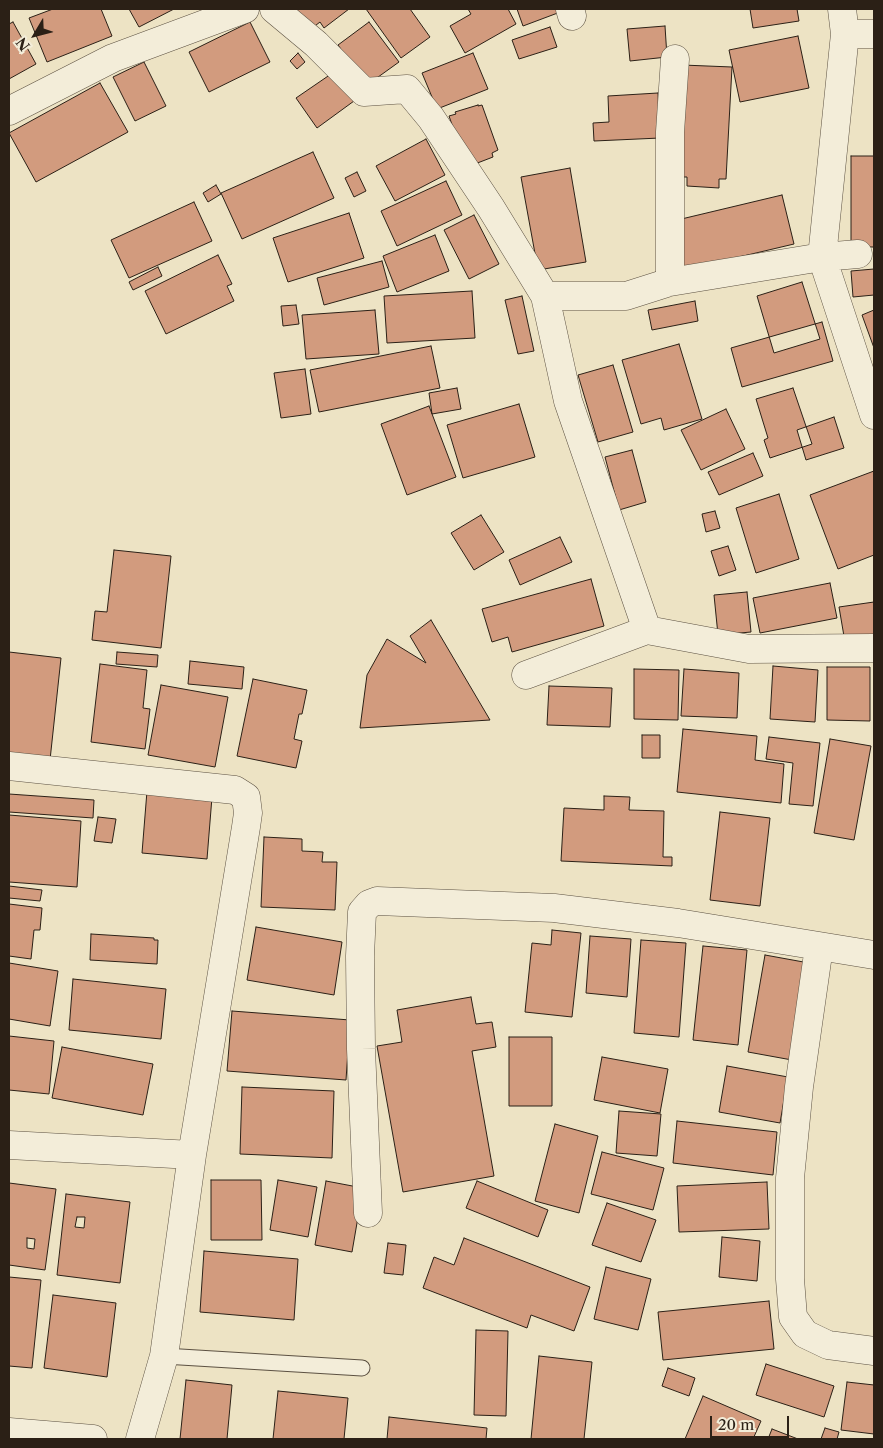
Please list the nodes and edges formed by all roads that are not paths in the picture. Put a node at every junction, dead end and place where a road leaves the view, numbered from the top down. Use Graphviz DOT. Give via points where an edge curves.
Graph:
graph roads {
  1 [pos="245,9"];
  2 [pos="274,9"];
  3 [pos="844,22"];
  4 [pos="874,34"];
  5 [pos="675,59"];
  6 [pos="9,111"];
  7 [pos="858,254"];
  8 [pos="822,257"];
  9 [pos="670,282"];
  10 [pos="545,296"];
  11 [pos="874,415"];
  12 [pos="647,630"];
  13 [pos="874,648"];
  14 [pos="526,675"];
  15 [pos="9,766"];
  16 [pos="819,946"];
  17 [pos="874,955"];
  18 [pos="9,1145"];
  19 [pos="192,1155"];
  20 [pos="368,1213"];
  21 [pos="874,1351"];
  22 [pos="164,1356"];
  23 [pos="362,1368"];
  24 [pos="9,1432"];
  25 [pos="93,1439"];
  26 [pos="140,1439"];
  1 -- 6 [label="street" via="113,58"];
  2 -- 10 [label="street" via="316,44 364,92 408,89 491,208"];
  3 -- 4 [label="street"];
  3 -- 8 [label="street"];
  5 -- 9 [label="street" via="670,132"];
  7 -- 8 [label="street"];
  8 -- 9 [label="street"];
  8 -- 11 [label="street"];
  9 -- 10 [label="street" via="626,296"];
  10 -- 12 [label="street" via="568,401"];
  12 -- 13 [label="street" via="749,649"];
  12 -- 14 [label="street"];
  15 -- 19 [label="street" via="235,790 246,797 246,827"];
  16 -- 17 [label="street"];
  16 -- 20 [label="street" via="554,908 377,901 369,904 362,912 360,956"];
  16 -- 21 [label="street" via="790,1178 793,1317 805,1334 828,1345"];
  18 -- 19 [label="street"];
  19 -- 22 [label="street"];
  22 -- 23 [label="lane"];
  22 -- 26 [label="street"];
  24 -- 25 [label="street"];
}
